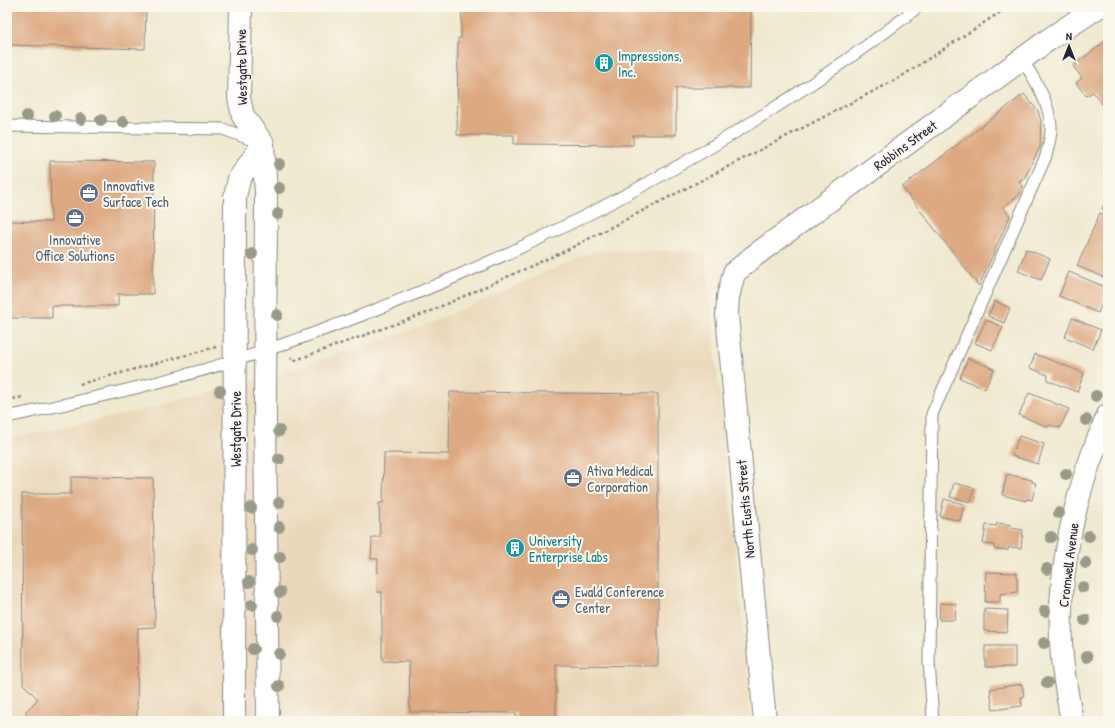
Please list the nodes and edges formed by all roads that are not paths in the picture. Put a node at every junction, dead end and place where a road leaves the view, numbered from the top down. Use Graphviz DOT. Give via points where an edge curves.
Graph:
graph roads {
  1 [pos="240,7"];
  2 [pos="918,7"];
  3 [pos="1098,7"];
  4 [pos="1022,59"];
  5 [pos="7,126"];
  6 [pos="263,144"];
  7 [pos="728,297"];
  8 [pos="266,350"];
  9 [pos="235,351"];
  10 [pos="1108,415"];
  11 [pos="7,417"];
  12 [pos="234,721"];
  13 [pos="268,721"];
  14 [pos="765,721"];
  15 [pos="933,721"];
  16 [pos="1072,721"];
  1 -- 6 [label="street, Westgate Drive" via="239,98 243,116"];
  2 -- 8 [label="lane" via="791,97 634,191 540,239 431,288"];
  3 -- 4 [label="street, Robbins Street"];
  4 -- 7 [label="street, Robbins Street" via="754,256 734,273"];
  4 -- 15 [label="lane" via="1043,94 1048,111 1051,126 1046,156 932,414 930,661"];
  5 -- 6 [label="lane" via="223,129"];
  6 -- 8 [label="street" via="266,194"];
  6 -- 9 [label="street, Westgate Drive" via="239,179 235,197"];
  7 -- 14 [label="street, North Eustis Street" via="727,315"];
  8 -- 9 [label="lane"];
  8 -- 13 [label="street"];
  9 -- 11 [label="lane" via="142,386"];
  9 -- 12 [label="street, Westgate Drive"];
  10 -- 16 [label="street, Cromwell Avenue" via="1079,492 1068,544 1063,590 1062,650"];
}
